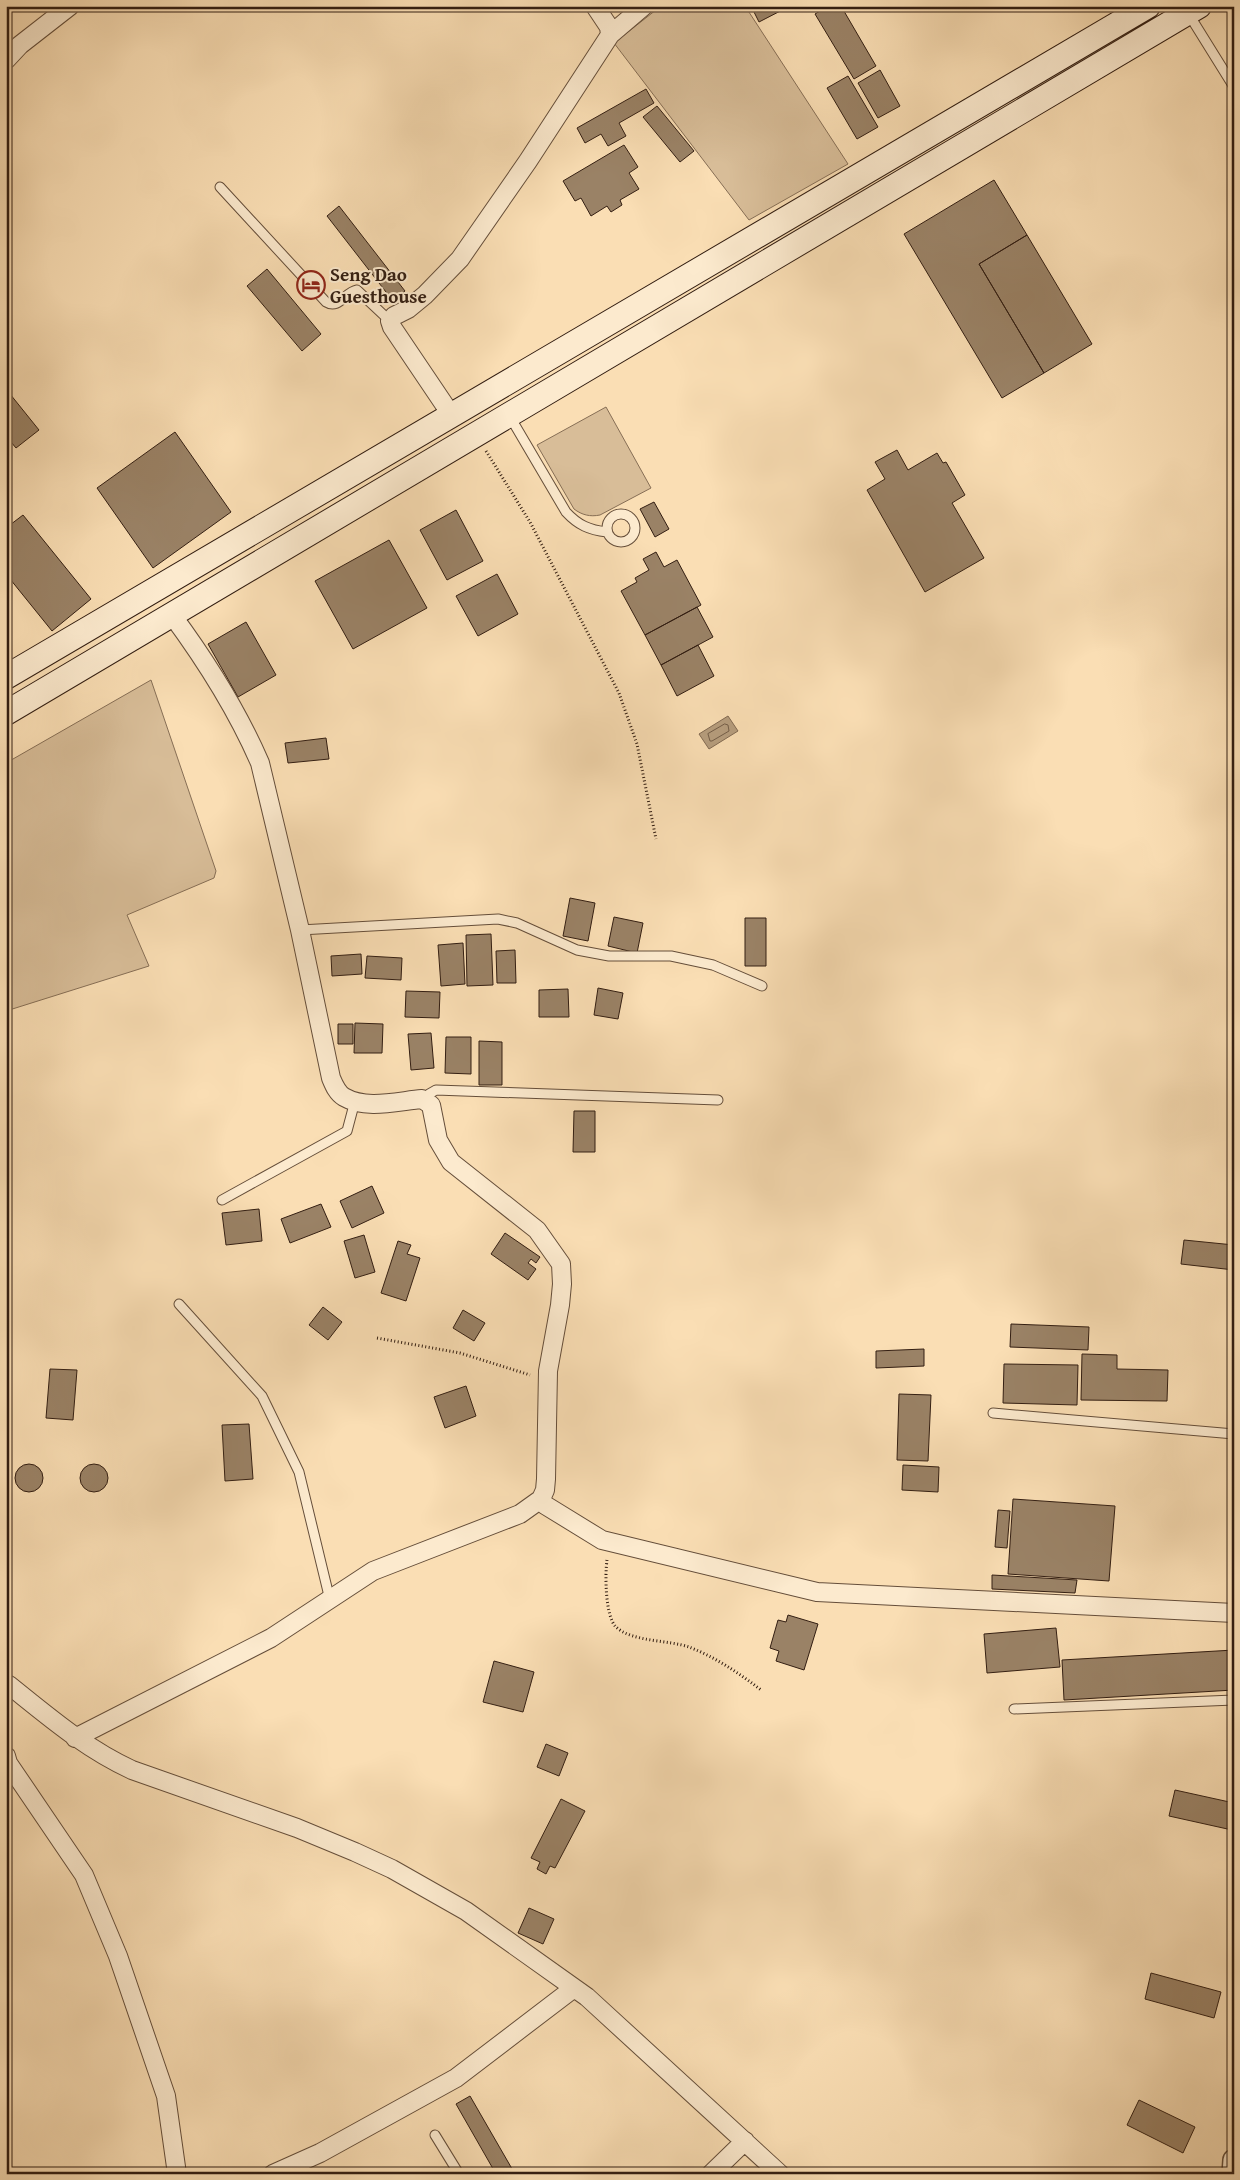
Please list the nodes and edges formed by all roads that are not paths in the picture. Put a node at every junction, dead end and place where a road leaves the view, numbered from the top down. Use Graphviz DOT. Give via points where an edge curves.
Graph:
graph roads {
  1 [pos="70,6"];
  2 [pos="595,6"];
  3 [pos="644,6"];
  4 [pos="1148,6"];
  5 [pos="1184,11"];
  6 [pos="610,34"];
  7 [pos="6,60"];
  8 [pos="1234,87"];
  9 [pos="966,114"];
  10 [pos="979,136"];
  11 [pos="220,187"];
  12 [pos="705,267"];
  13 [pos="718,291"];
  14 [pos="390,321"];
  15 [pos="509,415"];
  16 [pos="452,416"];
  17 [pos="384,456"];
  18 [pos="399,480"];
  19 [pos="607,532"];
  20 [pos="172,615"];
  21 [pos="6,677"];
  22 [pos="6,713"];
  23 [pos="300,930"];
  24 [pos="762,986"];
  25 [pos="718,1100"];
  26 [pos="355,1101"];
  27 [pos="426,1101"];
  28 [pos="222,1200"];
  29 [pos="179,1304"];
  30 [pos="993,1413"];
  31 [pos="1234,1434"];
  32 [pos="541,1499"];
  33 [pos="330,1600"];
  34 [pos="1234,1613"];
  35 [pos="6,1685"];
  36 [pos="1234,1700"];
  37 [pos="1014,1709"];
  38 [pos="75,1738"];
  39 [pos="6,1756"];
  40 [pos="574,1988"];
  41 [pos="435,2135"];
  42 [pos="745,2141"];
  43 [pos="1234,2160"];
  44 [pos="177,2174"];
  45 [pos="273,2174"];
  46 [pos="459,2174"];
  47 [pos="711,2174"];
  48 [pos="780,2174"];
  49 [pos="1233,2174"];
  1 -- 7 [label="street"];
  2 -- 6 [label="street"];
  3 -- 6 [label="street"];
  4 -- 9 [label="main road"];
  5 -- 8 [label="lane"];
  5 -- 10 [label="main road"];
  6 -- 14 [label="street" via="460,259 425,296"];
  9 -- 10 [label="main road"];
  9 -- 12 [label="main road"];
  10 -- 13 [label="main road"];
  11 -- 14 [label="lane" via="326,302 337,304 357,290"];
  12 -- 13 [label="main road"];
  12 -- 16 [label="main road"];
  13 -- 15 [label="main road"];
  14 -- 16 [label="street"];
  15 -- 18 [label="main road"];
  15 -- 19 [label="lane" via="566,512 576,523"];
  16 -- 17 [label="main road"];
  17 -- 18 [label="main road"];
  17 -- 21 [label="main road"];
  18 -- 20 [label="main road"];
  20 -- 22 [label="main road"];
  20 -- 23 [label="street" via="204,657 260,763"];
  23 -- 24 [label="lane" via="498,919 517,923 576,950 608,956 671,956 713,965"];
  23 -- 26 [label="street" via="331,1078 343,1097"];
  25 -- 27 [label="lane" via="436,1090"];
  26 -- 27 [label="street" via="367,1104"];
  26 -- 28 [label="lane" via="347,1131"];
  27 -- 32 [label="street" via="432,1105 438,1140 451,1162 537,1230 561,1264 562,1284 547,1380 546,1479"];
  29 -- 33 [label="lane" via="262,1396 299,1472"];
  30 -- 31 [label="lane"];
  32 -- 33 [label="street" via="520,1514 373,1571"];
  32 -- 34 [label="street" via="550,1509 602,1540 817,1592"];
  33 -- 38 [label="street" via="271,1638"];
  35 -- 38 [label="street"];
  36 -- 37 [label="lane"];
  38 -- 40 [label="street" via="132,1770 298,1828 392,1870 466,1911"];
  39 -- 44 [label="street" via="84,1875 118,1956 166,2096"];
  40 -- 42 [label="street"];
  40 -- 45 [label="street" via="456,2078 320,2153"];
  41 -- 46 [label="lane"];
  42 -- 47 [label="street"];
  42 -- 48 [label="street"];
  43 -- 49 [label="street"];
}
